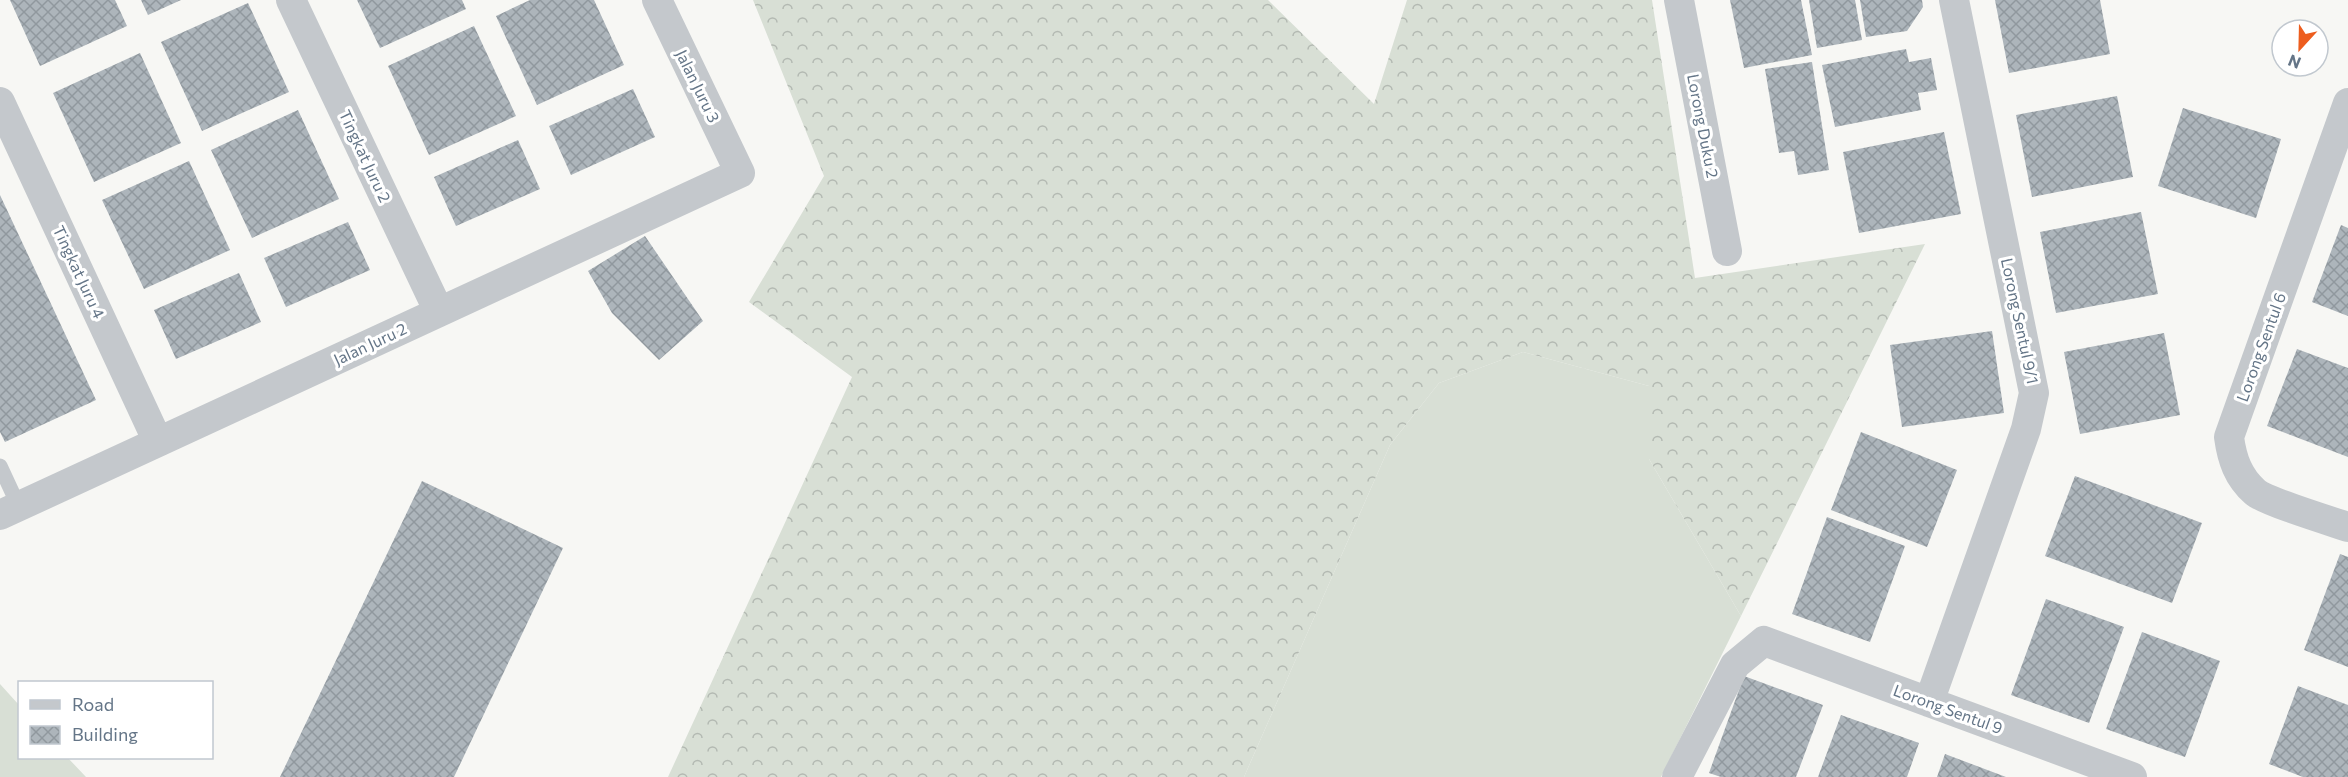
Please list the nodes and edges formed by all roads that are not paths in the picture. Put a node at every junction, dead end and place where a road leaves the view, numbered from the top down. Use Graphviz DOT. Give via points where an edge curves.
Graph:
graph roads {
  1 [pos="291,0"];
  2 [pos="657,0"];
  3 [pos="1679,0"];
  4 [pos="1954,0"];
  5 [pos="0,102"];
  6 [pos="2348,104"];
  7 [pos="740,173"];
  8 [pos="1727,251"];
  9 [pos="439,312"];
  10 [pos="158,442"];
  11 [pos="0,466"];
  12 [pos="10,511"];
  13 [pos="2348,527"];
  14 [pos="1929,702"];
  15 [pos="1677,777"];
  16 [pos="2132,777"];
  1 -- 9 [label="street, Tingkat Juru 2"];
  2 -- 7 [label="street, Jalan Juru 3"];
  3 -- 8 [label="street, Lorong Duku 2"];
  4 -- 14 [label="street, Lorong Sentul 9/1" via="2034,393 2026,429"];
  5 -- 10 [label="street, Tingkat Juru 4"];
  6 -- 13 [label="street, Lorong Sentul 6" via="2229,437 2232,458 2256,494"];
  7 -- 9 [label="street, Jalan Juru 2"];
  9 -- 10 [label="street, Jalan Juru 2"];
  10 -- 12 [label="street, Jalan Juru 2"];
  11 -- 12 [label="lane"];
  14 -- 15 [label="street, Lorong Sentul 9" via="1764,641 1735,665"];
  14 -- 16 [label="street, Lorong Sentul 9"];
}
